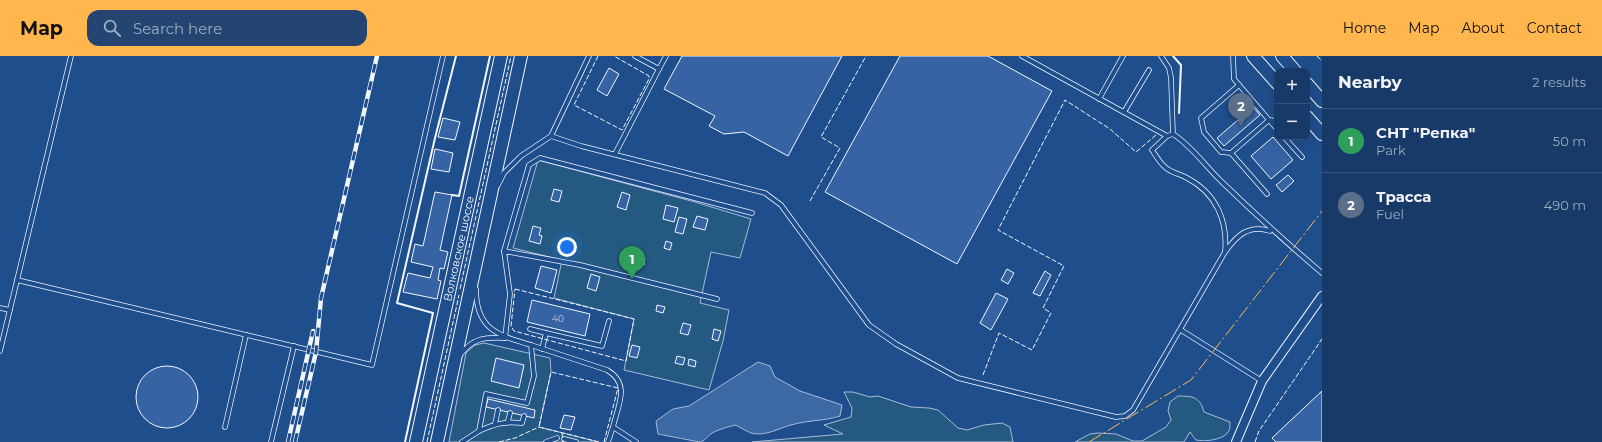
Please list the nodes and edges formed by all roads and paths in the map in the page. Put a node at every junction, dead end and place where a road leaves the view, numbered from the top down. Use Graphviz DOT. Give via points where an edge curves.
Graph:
graph roads {
  1 [pos="71,56"];
  2 [pos="443,56"];
  3 [pos="501,56"];
  4 [pos="521,56"];
  5 [pos="589,56"];
  6 [pos="635,56"];
  7 [pos="666,56"];
  8 [pos="1022,56"];
  9 [pos="1123,56"];
  10 [pos="1161,56"];
  11 [pos="1233,56"];
  12 [pos="1253,56"];
  13 [pos="1282,56"];
  14 [pos="1292,68"];
  15 [pos="659,69"];
  16 [pos="1148,70"];
  17 [pos="1274,80"];
  18 [pos="1239,85"];
  19 [pos="1310,87"];
  20 [pos="1099,99"];
  21 [pos="1322,101"];
  22 [pos="1124,112"];
  23 [pos="1269,120"];
  24 [pos="1274,121"];
  25 [pos="1310,125"];
  26 [pos="1274,126"];
  27 [pos="1173,134"];
  28 [pos="1322,134"];
  29 [pos="551,136"];
  30 [pos="1166,136"];
  31 [pos="1287,140"];
  32 [pos="1231,153"];
  33 [pos="615,154"];
  34 [pos="1302,157"];
  35 [pos="1267,194"];
  36 [pos="489,201"];
  37 [pos="752,213"];
  38 [pos="1273,232"];
  39 [pos="504,251"];
  40 [pos="1225,252"];
  41 [pos="475,265"];
  42 [pos="1322,273"];
  43 [pos="17,280"];
  44 [pos="1322,296"];
  45 [pos="717,299"];
  46 [pos="0,308"];
  47 [pos="10,310"];
  48 [pos="609,320"];
  49 [pos="530,329"];
  50 [pos="1181,330"];
  51 [pos="546,333"];
  52 [pos="246,335"];
  53 [pos="505,338"];
  54 [pos="531,345"];
  55 [pos="294,346"];
  56 [pos="542,349"];
  57 [pos="0,352"];
  58 [pos="453,368"];
  59 [pos="1262,381"];
  60 [pos="498,410"];
  61 [pos="510,413"];
  62 [pos="524,416"];
  63 [pos="508,422"];
  64 [pos="495,424"];
  65 [pos="225,427"];
  66 [pos="613,428"];
  67 [pos="478,431"];
  68 [pos="557,438"];
  69 [pos="564,439"];
  70 [pos="271,442"];
  71 [pos="416,442"];
  72 [pos="437,442"];
  73 [pos="462,442"];
  74 [pos="546,442"];
  75 [pos="576,442"];
  76 [pos="608,442"];
  77 [pos="636,442"];
  78 [pos="1236,442"];
  1 -- 43 [label="lane"];
  2 -- 55 [label="lane" via="372,365"];
  3 -- 71 [label="main road, Волковское шоссе"];
  4 -- 36 [label="main road, Волковское шоссе"];
  5 -- 29 [label="lane"];
  6 -- 15 [label="lane"];
  7 -- 15 [label="lane"];
  8 -- 20 [label="lane"];
  9 -- 20 [label="lane"];
  10 -- 27 [label="lane" via="1169,68 1171,78"];
  11 -- 18 [label="lane" via="1234,80"];
  12 -- 17 [label="main road"];
  13 -- 14 [label="main road"];
  15 -- 33 [label="lane"];
  16 -- 22 [label="lane"];
  18 -- 23 [label="lane"];
  18 -- 32 [label="lane" via="1201,118 1204,132 1221,152"];
  19 -- 21 [label="main road"];
  20 -- 22 [label="lane"];
  22 -- 30 [label="lane"];
  23 -- 24 [label="lane"];
  23 -- 26 [label="lane"];
  23 -- 32 [label="lane"];
  25 -- 28 [label="main road"];
  27 -- 30 [label="lane"];
  27 -- 38 [label="lane" via="1185,142"];
  29 -- 33 [label="lane"];
  29 -- 36 [label="lane" via="521,156 504,173"];
  30 -- 40 [label="lane" via="1152,150 1166,168 1188,178 1209,193 1220,211 1226,239"];
  31 -- 34 [label="lane"];
  32 -- 35 [label="lane"];
  33 -- 50 [label="lane" via="764,193 780,206 869,325 896,344 958,378 1116,417 1125,416 1133,410"];
  36 -- 41 [label="main road, Волковское шоссе"];
  37 -- 39 [label="lane" via="540,158 529,165"];
  38 -- 40 [label="lane" via="1261,228 1251,229 1234,239"];
  38 -- 42 [label="lane"];
  39 -- 45 [label="lane" via="580,265"];
  39 -- 53 [label="lane" via="510,294"];
  40 -- 50 [label="lane"];
  41 -- 53 [label="lane" via="478,311 486,325"];
  41 -- 58 [label="main road, Волковское шоссе"];
  43 -- 47 [label="lane"];
  43 -- 52 [label="lane"];
  44 -- 59 [label="street"];
  46 -- 47 [label="lane"];
  47 -- 57 [label="lane"];
  48 -- 51 [label="lane" via="602,346"];
  49 -- 51 [label="lane"];
  50 -- 59 [label="lane"];
  51 -- 56 [label="lane"];
  52 -- 55 [label="lane"];
  52 -- 65 [label="lane"];
  53 -- 54 [label="lane"];
  53 -- 58 [label="lane" via="472,342 459,356"];
  54 -- 56 [label="lane"];
  54 -- 67 [label="lane" via="534,376 527,405 486,394"];
  55 -- 70 [label="lane"];
  56 -- 66 [label="lane" via="616,375 621,382 621,392"];
  58 -- 72 [label="main road, Волковское шоссе"];
  59 -- 78 [label="street"];
  60 -- 64 [label="lane"];
  61 -- 63 [label="lane"];
  62 -- 63 [label="lane" via="522,423"];
  63 -- 64 [label="lane"];
  64 -- 67 [label="lane"];
  66 -- 76 [label="lane"];
  66 -- 77 [label="lane"];
  67 -- 73 [label="lane"];
  68 -- 74 [label="lane"];
  69 -- 75 [label="lane"];
}
